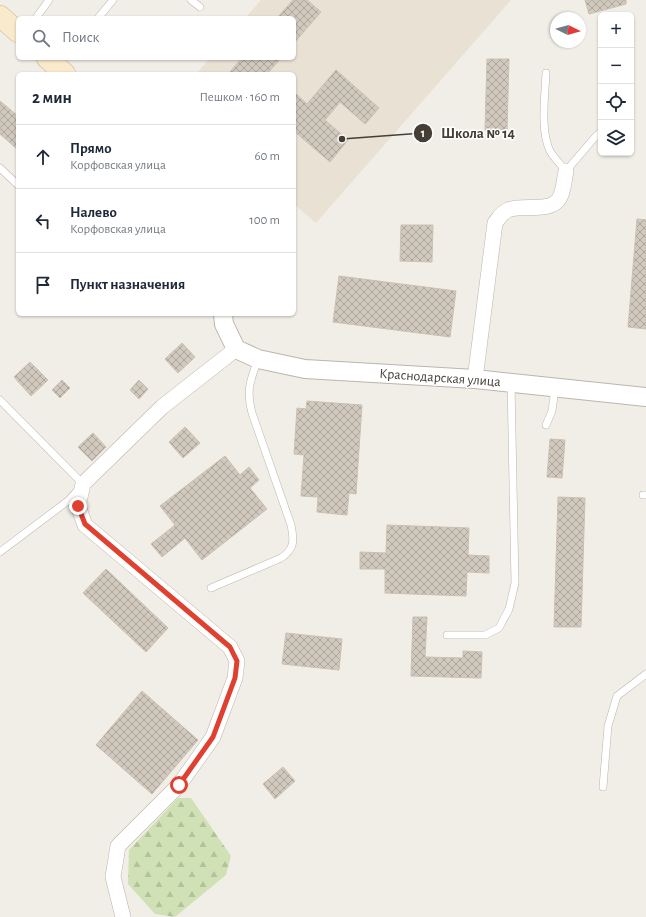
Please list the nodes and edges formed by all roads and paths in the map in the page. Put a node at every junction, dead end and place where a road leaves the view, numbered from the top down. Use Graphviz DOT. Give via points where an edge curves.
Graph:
graph roads {
  1 [pos="49,0"];
  2 [pos="113,0"];
  3 [pos="191,0"];
  4 [pos="200,7"];
  5 [pos="0,16"];
  6 [pos="37,16"];
  7 [pos="100,16"];
  8 [pos="16,30"];
  9 [pos="546,73"];
  10 [pos="598,134"];
  11 [pos="0,168"];
  12 [pos="566,171"];
  13 [pos="16,183"];
  14 [pos="223,316"];
  15 [pos="236,349"];
  16 [pos="258,359"];
  17 [pos="475,379"];
  18 [pos="510,383"];
  19 [pos="555,388"];
  20 [pos="646,397"];
  21 [pos="0,400"];
  22 [pos="546,425"];
  23 [pos="83,484"];
  24 [pos="0,552"];
  25 [pos="211,588"];
  26 [pos="447,635"];
  27 [pos="646,674"];
  28 [pos="603,787"];
  29 [pos="123,917"];
  1 -- 6 [label="lane"];
  2 -- 7 [label="lane"];
  3 -- 4 [label="lane"];
  5 -- 8 [label="main road"];
  9 -- 12 [label="lane" via="544,131 551,153"];
  10 -- 12 [label="lane"];
  11 -- 13 [label="lane"];
  12 -- 17 [label="street" via="563,188 558,200 552,205 509,209 501,214 495,223"];
  14 -- 15 [label="street" via="224,324"];
  15 -- 16 [label="street, Краснодарская улица"];
  15 -- 23 [label="street" via="162,408"];
  16 -- 17 [label="street, Краснодарская улица" via="305,369"];
  16 -- 25 [label="lane" via="249,386 248,400 291,525 292,546 281,558"];
  17 -- 18 [label="street, Краснодарская улица"];
  18 -- 19 [label="street, Краснодарская улица"];
  18 -- 26 [label="lane" via="515,583 509,608 499,628 485,635"];
  19 -- 20 [label="street, Краснодарская улица"];
  19 -- 22 [label="lane" via="552,411"];
  21 -- 23 [label="lane"];
  23 -- 24 [label="lane" via="69,500"];
  23 -- 29 [label="street" via="78,506 85,524 230,647 237,661 235,678 213,737 179,785 118,846 113,876"];
  27 -- 28 [label="lane" via="617,696 608,726"];
}
